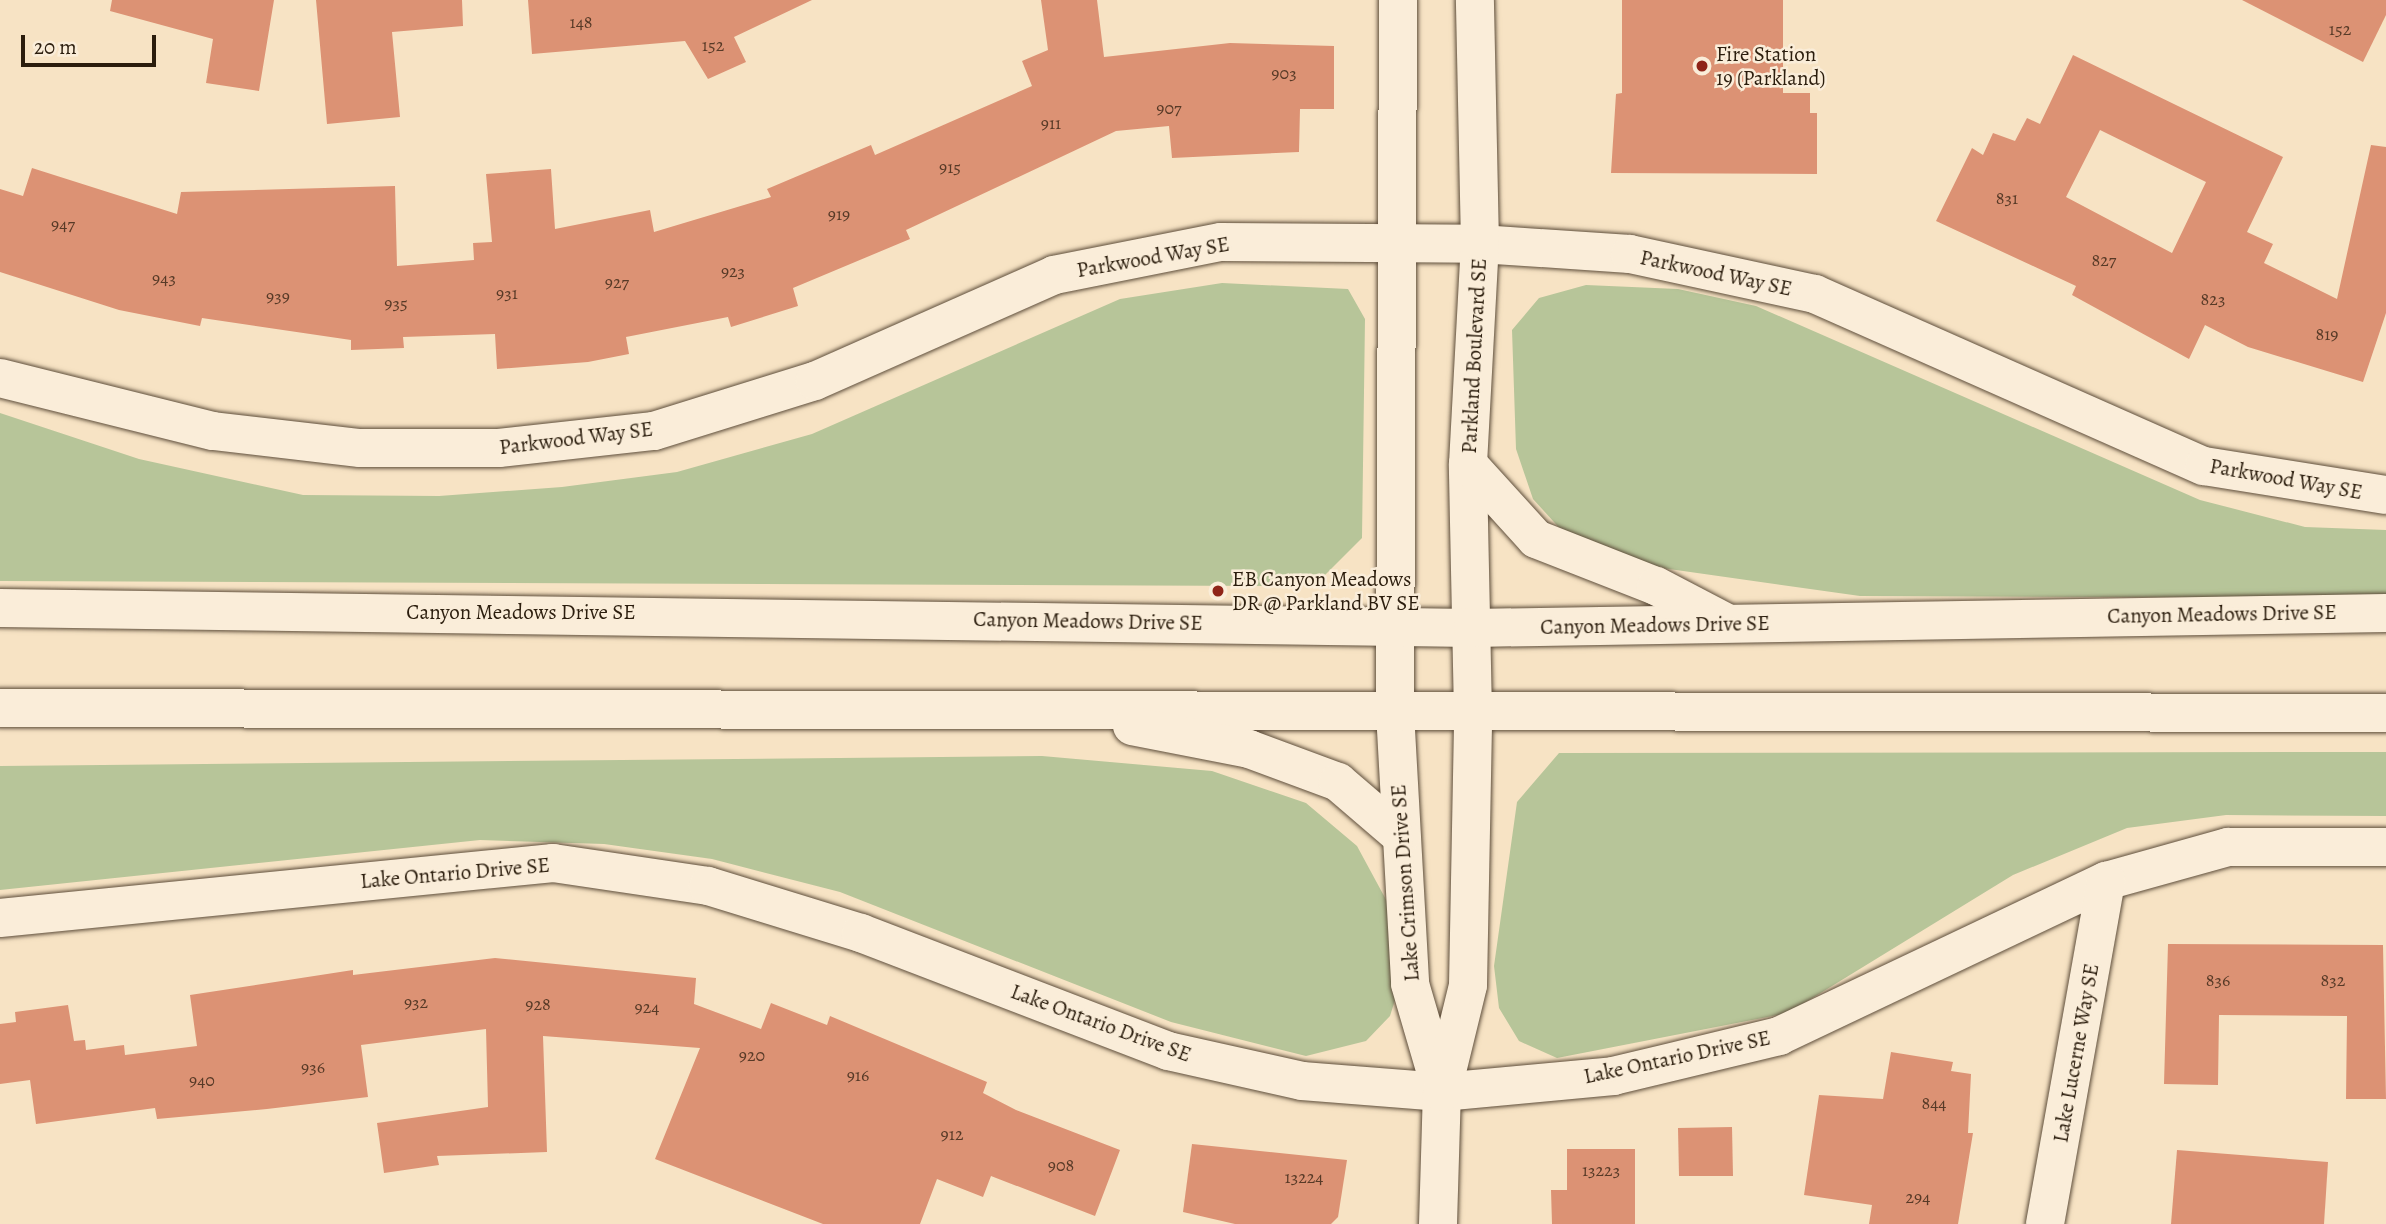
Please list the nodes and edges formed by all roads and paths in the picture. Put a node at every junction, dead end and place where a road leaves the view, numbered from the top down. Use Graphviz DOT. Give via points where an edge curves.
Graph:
graph roads {
  1 [pos="1398,0"];
  2 [pos="1475,0"];
  3 [pos="1393,242"];
  4 [pos="1480,244"];
  5 [pos="0,378"];
  6 [pos="1468,464"];
  7 [pos="2386,495"];
  8 [pos="0,608"];
  9 [pos="2386,613"];
  10 [pos="1730,624"];
  11 [pos="1392,626"];
  12 [pos="1473,628"];
  13 [pos="1034,707"];
  14 [pos="0,708"];
  15 [pos="1395,712"];
  16 [pos="1473,713"];
  17 [pos="2386,713"];
  18 [pos="1401,836"];
  19 [pos="2386,847"];
  20 [pos="2106,881"];
  21 [pos="0,918"];
  22 [pos="1442,1092"];
  23 [pos="1437,1224"];
  24 [pos="2045,1224"];
  1 -- 3 [label="street"];
  2 -- 4 [label="street, Parkland Boulevard SE"];
  3 -- 4 [label="street, Parkwood Way SE"];
  3 -- 5 [label="street, Parkwood Way SE" via="1221,242 1054,275 816,381 654,431 499,448 360,448 212,431"];
  3 -- 11 [label="street"];
  4 -- 6 [label="street, Parkland Boulevard SE"];
  4 -- 7 [label="street, Parkwood Way SE" via="1630,254 1815,294 2204,466"];
  6 -- 10 [label="street" via="1536,539 1656,586"];
  6 -- 12 [label="street, Parkland Boulevard SE"];
  8 -- 11 [label="street, Canyon Meadows Drive SE"];
  9 -- 10 [label="street, Canyon Meadows Drive SE"];
  10 -- 12 [label="street, Canyon Meadows Drive SE"];
  11 -- 12 [label="street, Canyon Meadows Drive SE"];
  11 -- 15 [label="street"];
  12 -- 16 [label="street, Parkland Boulevard SE"];
  13 -- 14 [label="street"];
  13 -- 15 [label="street"];
  13 -- 18 [label="street" via="1249,749 1338,782"];
  15 -- 16 [label="street"];
  15 -- 18 [label="street, Lake Crimson Drive SE"];
  16 -- 17 [label="street"];
  16 -- 22 [label="street, Lake Crimson Drive SE" via="1468,985"];
  18 -- 22 [label="street, Lake Crimson Drive SE" via="1410,984"];
  19 -- 20 [label="street, Lake Ontario Drive SE" via="2228,846"];
  20 -- 22 [label="street, Lake Ontario Drive SE" via="1779,1036 1613,1076"];
  20 -- 24 [label="street, Lake Lucerne Way SE"];
  21 -- 22 [label="street, Lake Ontario Drive SE" via="553,863 708,886 862,933 1168,1051 1302,1081"];
  22 -- 23 [label="street, Lake Crimson Drive SE"];
}
